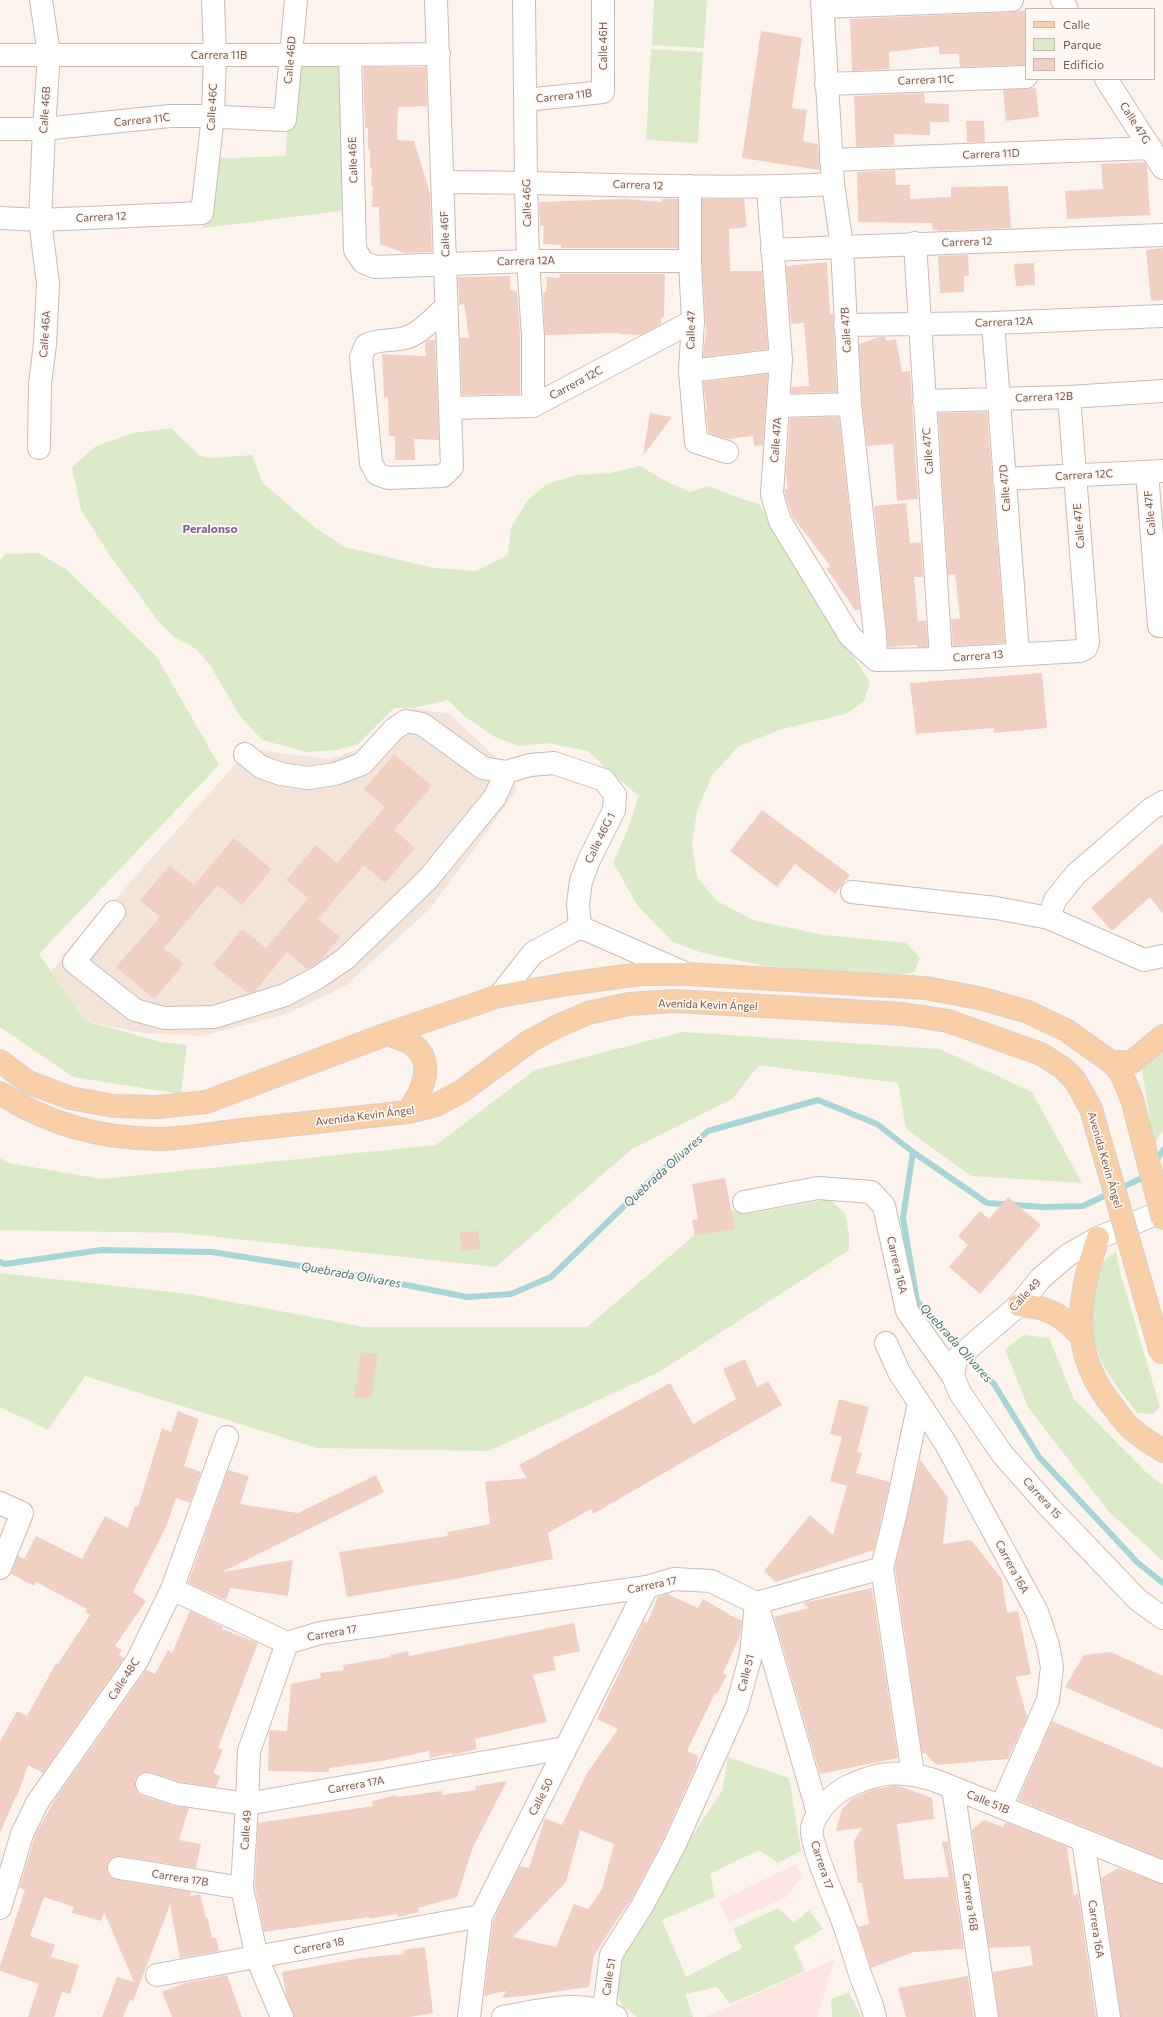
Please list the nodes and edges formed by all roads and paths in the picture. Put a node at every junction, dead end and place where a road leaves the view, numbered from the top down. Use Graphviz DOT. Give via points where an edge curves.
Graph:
graph roads {
  1 [pos="41,0"];
  2 [pos="213,0"];
  3 [pos="296,0"];
  4 [pos="436,0"];
  5 [pos="524,0"];
  6 [pos="603,0"];
  7 [pos="1012,0"];
  8 [pos="823,4"];
  9 [pos="0,54"];
  10 [pos="49,54"];
  11 [pos="290,54"];
  12 [pos="439,54"];
  13 [pos="215,55"];
  14 [pos="350,55"];
  15 [pos="1025,77"];
  16 [pos="1107,80"];
  17 [pos="826,84"];
  18 [pos="603,92"];
  19 [pos="525,100"];
  20 [pos="213,116"];
  21 [pos="285,120"];
  22 [pos="0,129"];
  23 [pos="44,130"];
  24 [pos="1150,148"];
  25 [pos="831,160"];
  26 [pos="1163,168"];
  27 [pos="443,182"];
  28 [pos="526,182"];
  29 [pos="833,184"];
  30 [pos="690,186"];
  31 [pos="768,188"];
  32 [pos="202,213"];
  33 [pos="0,218"];
  34 [pos="40,220"];
  35 [pos="1163,235"];
  36 [pos="915,243"];
  37 [pos="842,247"];
  38 [pos="772,250"];
  39 [pos="528,261"];
  40 [pos="690,261"];
  41 [pos="363,262"];
  42 [pos="446,263"];
  43 [pos="446,308"];
  44 [pos="1163,316"];
  45 [pos="693,321"];
  46 [pos="919,323"];
  47 [pos="993,324"];
  48 [pos="845,325"];
  49 [pos="781,360"];
  50 [pos="690,371"];
  51 [pos="1163,391"];
  52 [pos="1069,397"];
  53 [pos="998,399"];
  54 [pos="924,401"];
  55 [pos="850,404"];
  56 [pos="533,406"];
  57 [pos="779,406"];
  58 [pos="450,408"];
  59 [pos="39,448"];
  60 [pos="727,452"];
  61 [pos="1155,471"];
  62 [pos="1075,476"];
  63 [pos="1004,479"];
  64 [pos="1158,544"];
  65 [pos="1161,626"];
  66 [pos="1080,651"];
  67 [pos="1018,653"];
  68 [pos="941,659"];
  69 [pos="876,660"];
  70 [pos="245,754"];
  71 [pos="506,772"];
  72 [pos="1163,802"];
  73 [pos="852,892"];
  74 [pos="114,912"];
  75 [pos="1049,918"];
  76 [pos="580,927"];
  77 [pos="1163,956"];
  78 [pos="687,974"];
  79 [pos="499,996"];
  80 [pos="386,1034"];
  81 [pos="1163,1036"];
  82 [pos="0,1061"];
  83 [pos="1110,1062"];
  84 [pos="0,1093"];
  85 [pos="408,1112"];
  86 [pos="744,1202"];
  87 [pos="1163,1211"];
  88 [pos="1163,1219"];
  89 [pos="1098,1238"];
  90 [pos="1019,1305"];
  91 [pos="1080,1335"];
  92 [pos="886,1343"];
  93 [pos="1162,1356"];
  94 [pos="954,1368"];
  95 [pos="919,1403"];
  96 [pos="1132,1430"];
  97 [pos="1163,1434"];
  98 [pos="227,1437"];
  99 [pos="1163,1451"];
  100 [pos="0,1503"];
  101 [pos="0,1568"];
  102 [pos="882,1568"];
  103 [pos="647,1587"];
  104 [pos="172,1589"];
  105 [pos="756,1604"];
  106 [pos="1163,1618"];
  107 [pos="287,1643"];
  108 [pos="565,1748"];
  109 [pos="913,1774"];
  110 [pos="147,1784"];
  111 [pos="953,1788"];
  112 [pos="247,1804"];
  113 [pos="1001,1807"];
  114 [pos="818,1813"];
  115 [pos="1083,1840"];
  116 [pos="119,1868"];
  117 [pos="1163,1872"];
  118 [pos="242,1888"];
  119 [pos="0,1908"];
  120 [pos="481,1916"];
  121 [pos="257,1958"];
  122 [pos="156,1975"];
  123 [pos="610,2014"];
  124 [pos="282,2017"];
  125 [pos="469,2017"];
  126 [pos="503,2017"];
  127 [pos="875,2017"];
  128 [pos="987,2017"];
  129 [pos="1109,2017"];
  1 -- 10 [label="street, Calle 46B"];
  2 -- 13 [label="street, Calle 46C"];
  3 -- 11 [label="street, Calle 46D"];
  4 -- 12 [label="street, Calle 46F"];
  5 -- 19 [label="street, Calle 46G"];
  6 -- 18 [label="street, Calle 46H"];
  7 -- 8 [label="street"];
  8 -- 17 [label="street, Calle 47B"];
  9 -- 10 [label="street, Carrera 11B"];
  10 -- 13 [label="street, Carrera 11B"];
  10 -- 23 [label="street, Calle 46B"];
  11 -- 13 [label="street, Carrera 11B"];
  11 -- 14 [label="street, Carrera 11B"];
  11 -- 21 [label="street, Calle 46D"];
  12 -- 14 [label="street, Carrera 11B"];
  12 -- 27 [label="street, Calle 46F"];
  13 -- 20 [label="street, Calle 46C"];
  14 -- 41 [label="street, Calle 46E" via="356,250"];
  15 -- 17 [label="street, Carrera 11C"];
  16 -- 24 [label="street, Calle 47G"];
  17 -- 25 [label="street, Calle 47B"];
  18 -- 19 [label="street, Carrera 11B"];
  19 -- 28 [label="street, Calle 46G"];
  20 -- 21 [label="street, Carrera 11C"];
  20 -- 23 [label="street, Carrera 11C" via="170,116"];
  20 -- 32 [label="street, Calle 46C"];
  22 -- 23 [label="street, Carrera 11C"];
  23 -- 34 [label="street, Calle 46B"];
  24 -- 25 [label="street, Carrera 11D"];
  24 -- 26 [label="street, Calle 47G"];
  25 -- 29 [label="street, Calle 47B"];
  27 -- 28 [label="street, Carrera 12"];
  27 -- 42 [label="street, Calle 46F"];
  28 -- 30 [label="street, Carrera 12"];
  28 -- 39 [label="street, Calle 46G"];
  29 -- 31 [label="street, Carrera 12"];
  29 -- 37 [label="street, Calle 47B"];
  30 -- 31 [label="street, Carrera 12"];
  30 -- 40 [label="street, Calle 47"];
  31 -- 38 [label="street, Calle 47A"];
  32 -- 34 [label="street, Carrera 12"];
  33 -- 34 [label="street, Carrera 12"];
  34 -- 59 [label="street, Calle 46A" via="48,284 40,384"];
  35 -- 36 [label="street, Carrera 12"];
  36 -- 37 [label="street, Carrera 12"];
  36 -- 46 [label="street, Calle 47C"];
  37 -- 38 [label="street, Carrera 12"];
  37 -- 48 [label="street, Calle 47B"];
  38 -- 49 [label="street, Calle 47A"];
  39 -- 40 [label="street, Carrera 12A"];
  39 -- 42 [label="street, Carrera 12A"];
  39 -- 56 [label="street, Calle 46G" via="533,336"];
  40 -- 45 [label="street, Calle 47"];
  41 -- 42 [label="street, Carrera 12A" via="375,267"];
  42 -- 43 [label="street, Calle 46F"];
  43 -- 58 [label="street, Calle 46F"];
  43 -- 58 [label="street, Calle 46F" via="406,338 375,340 366,345 361,357 371,463 377,474 388,478 442,476 452,467"];
  44 -- 47 [label="street, Carrera 12A"];
  45 -- 50 [label="street, Calle 47"];
  45 -- 56 [label="street, Carrera 12C"];
  46 -- 47 [label="street, Carrera 12A"];
  46 -- 48 [label="street, Carrera 12A"];
  46 -- 54 [label="street, Calle 47C"];
  47 -- 53 [label="street, Calle 47D"];
  48 -- 55 [label="street, Calle 47B"];
  49 -- 50 [label="street"];
  49 -- 57 [label="street, Calle 47A"];
  50 -- 60 [label="street, Calle 47" via="696,442"];
  51 -- 52 [label="street, Carrera 12B"];
  52 -- 53 [label="street, Carrera 12B"];
  52 -- 62 [label="street, Calle 47E"];
  53 -- 54 [label="street, Carrera 12B"];
  53 -- 63 [label="street, Calle 47D"];
  54 -- 68 [label="street, Calle 47C"];
  55 -- 57 [label="street"];
  55 -- 69 [label="street, Calle 47B"];
  56 -- 58 [label="street, Carrera 12C"];
  57 -- 69 [label="street, Calle 47A" via="772,494 780,521 850,636"];
  61 -- 62 [label="street, Carrera 12C"];
  61 -- 64 [label="street, Calle 47F"];
  62 -- 63 [label="street, Carrera 12C"];
  62 -- 66 [label="street, Calle 47E" via="1088,642 1086,648"];
  63 -- 67 [label="street, Calle 47D"];
  64 -- 65 [label="street, Calle 47F"];
  66 -- 67 [label="street, Carrera 13"];
  67 -- 68 [label="street, Carrera 13"];
  68 -- 69 [label="street, Carrera 13"];
  70 -- 71 [label="street" via="261,767 281,774 308,778 335,774 362,764 394,729 406,721 422,724 483,768"];
  71 -- 74 [label="street" via="495,797 428,879 345,959 285,995 214,1017 164,1018 135,1010 74,962"];
  71 -- 76 [label="street, Calle 46G 1" via="530,765 554,763 604,780 614,795 614,810 588,860 581,881 578,904"];
  72 -- 75 [label="street" via="1150,810 1076,874 1055,900"];
  73 -- 75 [label="street" via="996,908"];
  75 -- 77 [label="street" via="1144,960"];
  76 -- 78 [label="street"];
  76 -- 79 [label="street" via="533,953"];
  78 -- 79 [label="main road" via="640,974"];
  78 -- 83 [label="main road" via="926,988 983,999 1028,1012 1066,1030"];
  79 -- 80 [label="main road"];
  80 -- 82 [label="main road" via="206,1102 158,1107 114,1106 70,1098 28,1082"];
  80 -- 85 [label="main road" via="410,1043 423,1057 426,1074 421,1092"];
  81 -- 83 [label="main road" via="1132,1062"];
  83 -- 88 [label="main road, bridge" via="1121,1073 1132,1098"];
  84 -- 85 [label="main road, Avenida Kevin Ángel" via="14,1103 59,1124 112,1136 161,1139"];
  85 -- 93 [label="main road, Avenida Kevin Ángel, bridge" via="436,1105 462,1091 530,1040 558,1026 588,1013 630,1004 675,1001 904,1014 948,1021 1041,1054 1063,1068 1075,1080 1091,1110"];
  86 -- 94 [label="street, Carrera 16A" via="818,1188 871,1192 884,1206 907,1311"];
  87 -- 89 [label="street, Calle 49"];
  89 -- 90 [label="street, Calle 49" via="1046,1273"];
  89 -- 91 [label="main road" via="1084,1286"];
  90 -- 91 [label="main road" via="1036,1306 1053,1312 1068,1322"];
  90 -- 94 [label="street, Calle 49" via="983,1335"];
  91 -- 96 [label="main road" via="1087,1362 1104,1396"];
  92 -- 95 [label="street, Carrera 16A" via="899,1372"];
  94 -- 106 [label="street, Carrera 15" via="960,1393 1003,1455 1138,1600"];
  95 -- 102 [label="street"];
  95 -- 113 [label="street, Carrera 16A" via="946,1444 1037,1612 1048,1645 1052,1667 1048,1700"];
  96 -- 97 [label="main road" via="1146,1436"];
  96 -- 99 [label="main road"];
  98 -- 104 [label="street, Calle 48C"];
  100 -- 101 [label="street" via="22,1513"];
  102 -- 105 [label="street"];
  102 -- 109 [label="street"];
  103 -- 105 [label="street, Carrera 17" via="674,1579 711,1581"];
  103 -- 107 [label="street, Carrera 17" via="320,1633"];
  103 -- 108 [label="street, Calle 50"];
  104 -- 107 [label="street"];
  104 -- 119 [label="street, Calle 48C" via="137,1661 37,1803 22,1834"];
  105 -- 114 [label="street"];
  105 -- 123 [label="street, Calle 51" via="751,1655 737,1706 675,1844 642,1906 611,1955"];
  107 -- 112 [label="street, Calle 49" via="249,1751"];
  108 -- 112 [label="street, Carrera 17A"];
  108 -- 120 [label="street, Calle 50"];
  109 -- 111 [label="street, Calle 51B"];
  109 -- 114 [label="street, Calle 51B" via="886,1774 864,1779 847,1787 828,1801"];
  110 -- 112 [label="street, Carrera 17A" via="177,1794"];
  111 -- 113 [label="street, Calle 51B"];
  111 -- 128 [label="street, Carrera 16B"];
  112 -- 118 [label="street, Calle 49"];
  113 -- 115 [label="street, Calle 51B"];
  114 -- 127 [label="street, Carrera 17" via="811,1829 818,1857"];
  115 -- 117 [label="street, Calle 51B"];
  115 -- 129 [label="street, Carrera 16A"];
  116 -- 118 [label="street, Carrera 17B"];
  118 -- 121 [label="street, Calle 49"];
  120 -- 121 [label="street, Carrera 18"];
  120 -- 125 [label="street, Calle 50"];
  121 -- 122 [label="street, Carrera 18"];
  121 -- 124 [label="street, Calle 49"];
  123 -- 126 [label="street, Calle 51" via="562,2007"];
}
